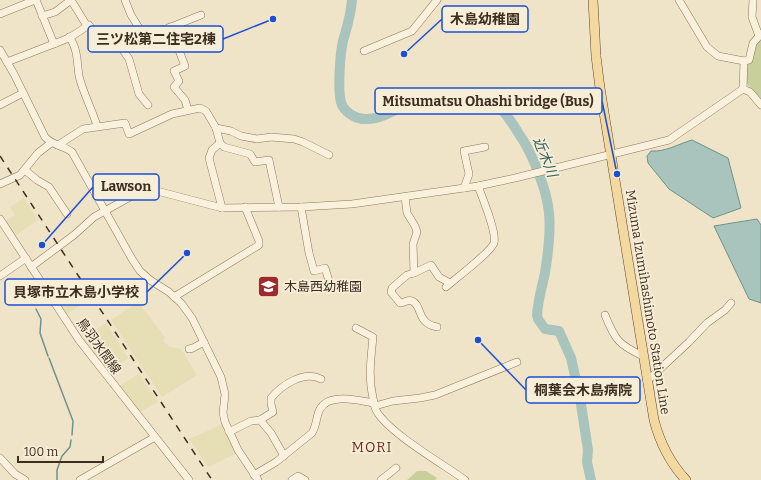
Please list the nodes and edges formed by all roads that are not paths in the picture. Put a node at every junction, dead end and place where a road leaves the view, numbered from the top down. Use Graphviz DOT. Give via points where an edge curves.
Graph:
graph roads {
  1 [pos="36,0"];
  2 [pos="125,0"];
  3 [pos="437,0"];
  4 [pos="593,0"];
  5 [pos="679,0"];
  6 [pos="753,0"];
  7 [pos="69,1"];
  8 [pos="0,14"];
  9 [pos="201,15"];
  10 [pos="42,16"];
  11 [pos="87,26"];
  12 [pos="170,27"];
  13 [pos="141,31"];
  14 [pos="760,35"];
  15 [pos="70,37"];
  16 [pos="54,44"];
  17 [pos="119,44"];
  18 [pos="0,50"];
  19 [pos="364,51"];
  20 [pos="744,61"];
  21 [pos="7,62"];
  22 [pos="743,89"];
  23 [pos="24,92"];
  24 [pos="0,105"];
  25 [pos="148,105"];
  26 [pos="761,105"];
  27 [pos="188,110"];
  28 [pos="98,126"];
  29 [pos="216,128"];
  30 [pos="220,143"];
  31 [pos="54,144"];
  32 [pos="485,148"];
  33 [pos="611,154"];
  34 [pos="328,155"];
  35 [pos="25,170"];
  36 [pos="0,184"];
  37 [pos="478,186"];
  38 [pos="464,188"];
  39 [pos="406,197"];
  40 [pos="245,207"];
  41 [pos="279,207"];
  42 [pos="300,207"];
  43 [pos="222,208"];
  44 [pos="105,211"];
  45 [pos="67,214"];
  46 [pos="0,218"];
  47 [pos="26,258"];
  48 [pos="31,267"];
  49 [pos="414,274"];
  50 [pos="0,276"];
  51 [pos="331,287"];
  52 [pos="174,297"];
  53 [pos="731,303"];
  54 [pos="605,315"];
  55 [pos="437,327"];
  56 [pos="356,328"];
  57 [pos="204,342"];
  58 [pos="189,349"];
  59 [pos="643,356"];
  60 [pos="517,362"];
  61 [pos="321,379"];
  62 [pos="647,381"];
  63 [pos="375,405"];
  64 [pos="260,420"];
  65 [pos="229,432"];
  66 [pos="155,437"];
  67 [pos="284,456"];
  68 [pos="0,458"];
  69 [pos="396,468"];
  70 [pos="256,477"];
  71 [pos="25,480"];
  72 [pos="80,480"];
  73 [pos="189,480"];
  74 [pos="292,480"];
  75 [pos="305,480"];
  76 [pos="382,480"];
  77 [pos="465,480"];
  78 [pos="686,480"];
  1 -- 8 [label="street"];
  1 -- 10 [label="street"];
  2 -- 13 [label="street"];
  3 -- 19 [label="street" via="412,31"];
  4 -- 33 [label="main road, Mizuma Izumihashimoto Station Line" via="598,71"];
  5 -- 20 [label="street" via="707,47 718,56"];
  6 -- 14 [label="street" via="752,17"];
  7 -- 10 [label="street" via="55,12"];
  7 -- 11 [label="street"];
  9 -- 12 [label="street"];
  10 -- 16 [label="street"];
  11 -- 15 [label="street"];
  11 -- 17 [label="street" via="89,25 104,47 109,49"];
  12 -- 13 [label="street"];
  12 -- 27 [label="street" via="186,66 174,71 179,81 174,86 185,100"];
  13 -- 17 [label="street" via="133,32"];
  14 -- 20 [label="street" via="753,43 749,60"];
  15 -- 16 [label="street"];
  15 -- 28 [label="street" via="74,43 85,95"];
  16 -- 21 [label="street"];
  17 -- 25 [label="street" via="129,59 139,94"];
  18 -- 21 [label="street"];
  20 -- 22 [label="street"];
  21 -- 23 [label="street"];
  22 -- 26 [label="street" via="750,92"];
  22 -- 33 [label="street" via="668,140"];
  23 -- 24 [label="street"];
  23 -- 31 [label="street" via="45,137"];
  27 -- 28 [label="street" via="172,114 129,134 125,123"];
  27 -- 29 [label="street" via="200,108 206,111"];
  28 -- 31 [label="street" via="83,129"];
  29 -- 30 [label="street"];
  29 -- 34 [label="street" via="231,130 241,136 256,139 294,139"];
  30 -- 41 [label="street" via="224,147 250,154 255,162 269,160"];
  30 -- 43 [label="street" via="212,150 209,158"];
  31 -- 35 [label="street" via="38,153"];
  31 -- 44 [label="street" via="72,152"];
  32 -- 38 [label="street" via="464,151 469,174"];
  33 -- 37 [label="street"];
  33 -- 59 [label="main road, Mizuma Izumihashimoto Station Line"];
  35 -- 36 [label="street" via="19,178"];
  35 -- 45 [label="street" via="48,187"];
  37 -- 38 [label="street"];
  37 -- 49 [label="street" via="492,228 492,246 448,285 431,265"];
  38 -- 39 [label="street"];
  39 -- 42 [label="street"];
  39 -- 49 [label="street" via="407,213 417,232 413,244"];
  40 -- 41 [label="street"];
  40 -- 43 [label="street"];
  40 -- 52 [label="street" via="259,245"];
  41 -- 42 [label="street"];
  42 -- 51 [label="street" via="314,271 325,268"];
  43 -- 44 [label="street" via="149,191 140,192"];
  44 -- 48 [label="street"];
  44 -- 52 [label="street" via="140,271"];
  46 -- 47 [label="street, 鳥羽水間線"];
  47 -- 48 [label="street, 鳥羽水間線"];
  47 -- 50 [label="street"];
  48 -- 66 [label="street, 鳥羽水間線" via="79,340"];
  49 -- 55 [label="street" via="402,279 391,292 400,303 408,300 416,304 426,324"];
  52 -- 57 [label="street" via="192,318"];
  53 -- 62 [label="street" via="706,322 689,342"];
  54 -- 59 [label="street" via="615,337 628,349"];
  56 -- 63 [label="street" via="373,337 369,368"];
  57 -- 58 [label="street"];
  57 -- 65 [label="street" via="221,377 225,394 223,413"];
  59 -- 62 [label="main road, Mizuma Izumihashimoto Station Line"];
  60 -- 63 [label="street" via="435,395"];
  61 -- 64 [label="street" via="316,376 302,377 285,386 272,398 273,412"];
  62 -- 78 [label="main road, Mizuma Izumihashimoto Station Line" via="660,442"];
  63 -- 67 [label="street" via="336,399 325,403 319,410 312,433"];
  63 -- 77 [label="street" via="388,424 406,439"];
  64 -- 65 [label="street" via="251,421"];
  64 -- 67 [label="street"];
  65 -- 70 [label="street"];
  66 -- 72 [label="street"];
  66 -- 73 [label="street, 鳥羽水間線"];
  67 -- 70 [label="street"];
  68 -- 71 [label="street" via="15,474"];
  69 -- 76 [label="street"];
  74 -- 75 [label="street" via="298,476"];
}
